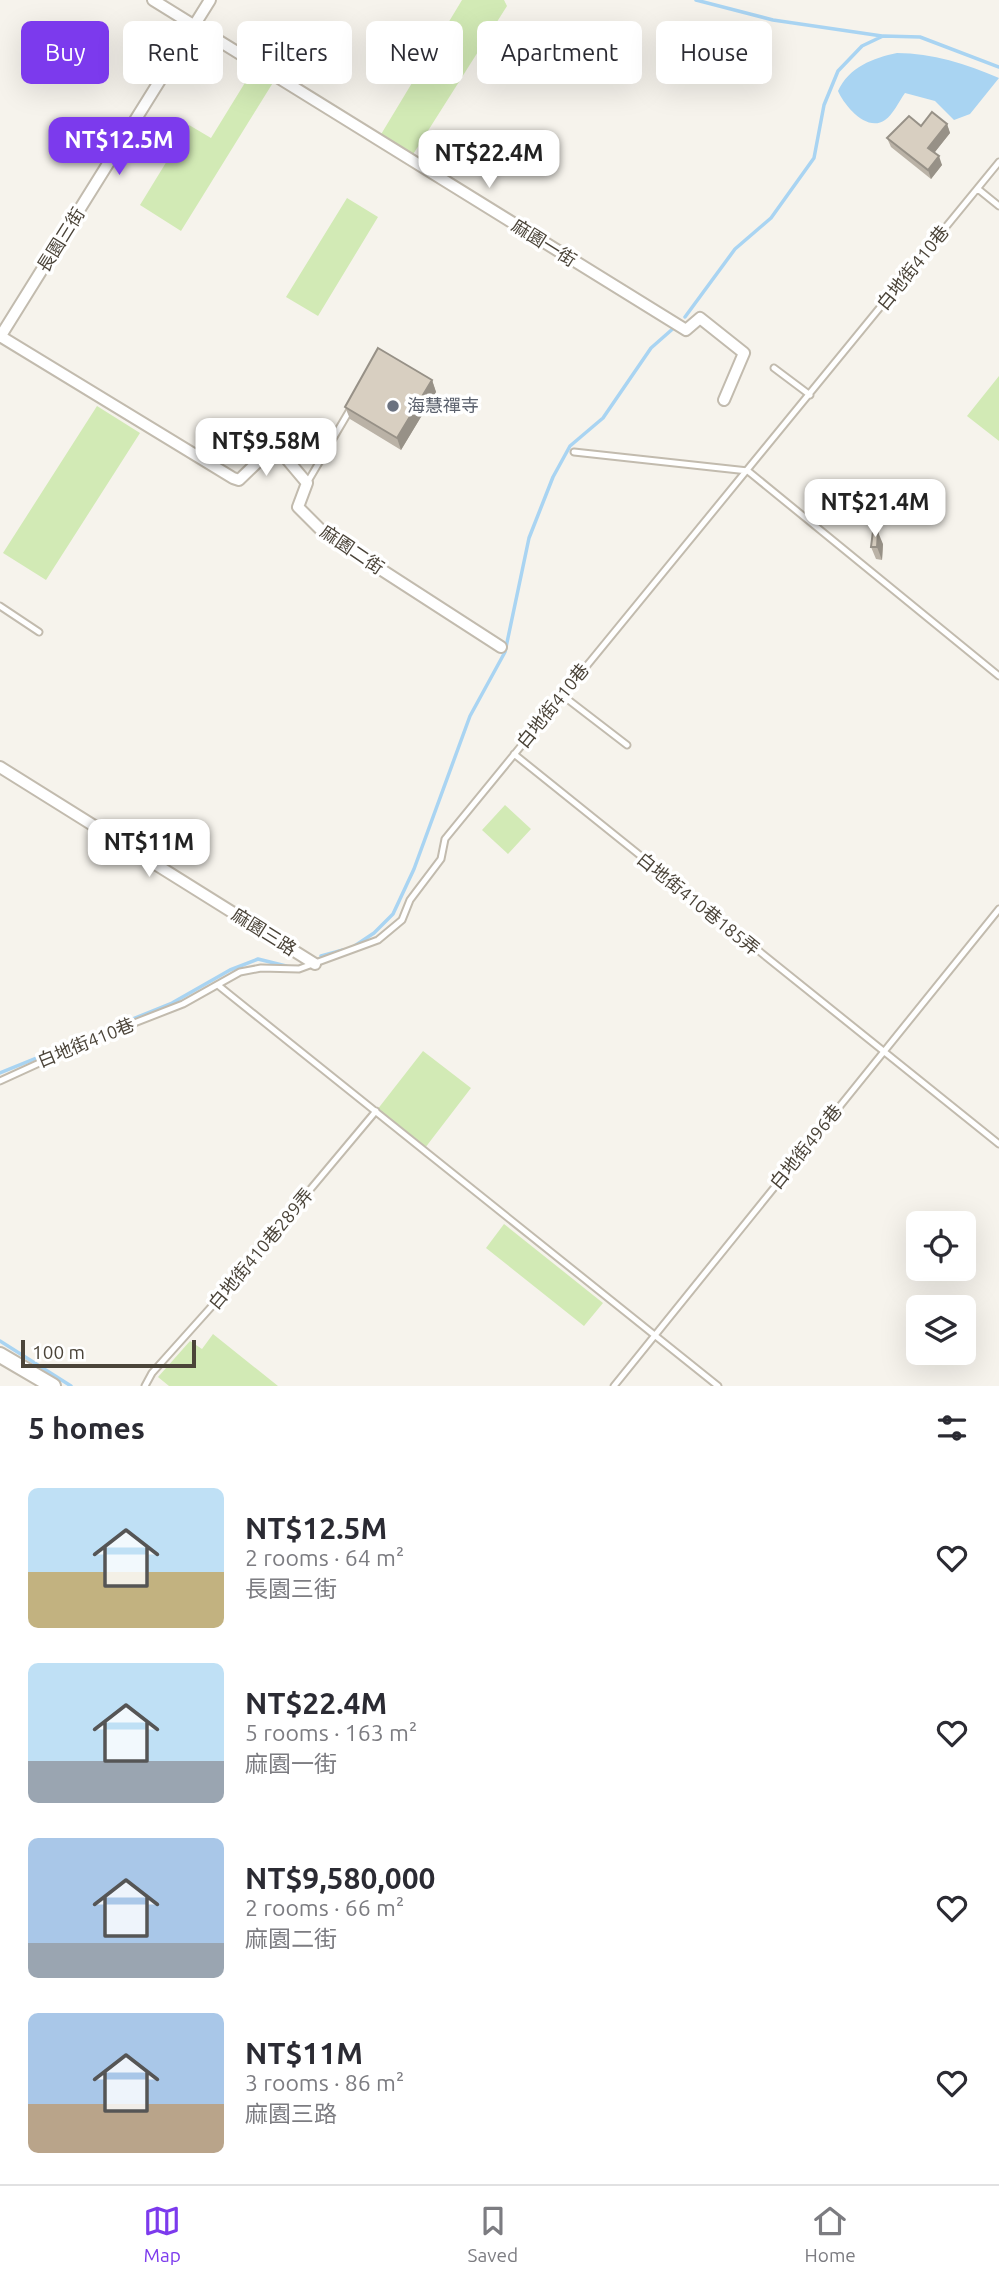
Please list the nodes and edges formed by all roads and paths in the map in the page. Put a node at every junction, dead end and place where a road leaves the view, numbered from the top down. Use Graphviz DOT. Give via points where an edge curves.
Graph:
graph roads {
  1 [pos="153,0"];
  2 [pos="211,0"];
  3 [pos="187,21"];
  4 [pos="198,21"];
  5 [pos="223,43"];
  6 [pos="159,84"];
  7 [pos="999,162"];
  8 [pos="978,189"];
  9 [pos="999,205"];
  10 [pos="0,337"];
  11 [pos="774,368"];
  12 [pos="810,395"];
  13 [pos="724,400"];
  14 [pos="352,405"];
  15 [pos="574,452"];
  16 [pos="748,471"];
  17 [pos="307,483"];
  18 [pos="0,606"];
  19 [pos="38,632"];
  20 [pos="500,647"];
  21 [pos="999,676"];
  22 [pos="562,695"];
  23 [pos="627,745"];
  24 [pos="514,754"];
  25 [pos="0,767"];
  26 [pos="999,909"];
  27 [pos="315,964"];
  28 [pos="219,986"];
  29 [pos="884,1050"];
  30 [pos="0,1081"];
  31 [pos="376,1111"];
  32 [pos="999,1144"];
  33 [pos="655,1335"];
  34 [pos="0,1355"];
  35 [pos="53,1386"];
  36 [pos="145,1386"];
  37 [pos="614,1386"];
  38 [pos="718,1386"];
  1 -- 3 [label="street, 麻園一街"];
  2 -- 4 [label="street, 長園三街"];
  5 -- 13 [label="street, 麻園一街" via="686,330 699,318 744,353"];
  6 -- 10 [label="street, 長園三街"];
  7 -- 8 [label="lane, 白地街410巷"];
  8 -- 9 [label="lane"];
  8 -- 12 [label="lane, 白地街410巷"];
  10 -- 17 [label="street" via="233,478 246,477 273,450 280,451"];
  11 -- 12 [label="lane"];
  12 -- 16 [label="lane, 白地街410巷"];
  14 -- 17 [label="lane"];
  15 -- 16 [label="lane"];
  16 -- 21 [label="lane"];
  16 -- 22 [label="lane, 白地街410巷"];
  17 -- 20 [label="street, 麻園二街" via="298,506 323,532"];
  18 -- 19 [label="lane"];
  22 -- 23 [label="lane"];
  22 -- 24 [label="lane, 白地街410巷"];
  24 -- 27 [label="lane, 白地街410巷" via="445,839 440,859 396,927 378,940"];
  24 -- 29 [label="lane, 白地街410巷185弄" via="722,925"];
  25 -- 27 [label="street, 麻園三路"];
  26 -- 29 [label="lane, 白地街496巷"];
  27 -- 28 [label="lane, 白地街410巷" via="240,972"];
  28 -- 30 [label="lane, 白地街410巷"];
  28 -- 31 [label="lane"];
  29 -- 32 [label="lane, 白地街410巷185弄"];
  29 -- 33 [label="lane, 白地街496巷"];
  31 -- 33 [label="lane"];
  31 -- 36 [label="lane, 白地街410巷289弄"];
  33 -- 37 [label="lane, 白地街496巷"];
  33 -- 38 [label="lane"];
  34 -- 35 [label="street"];
}
